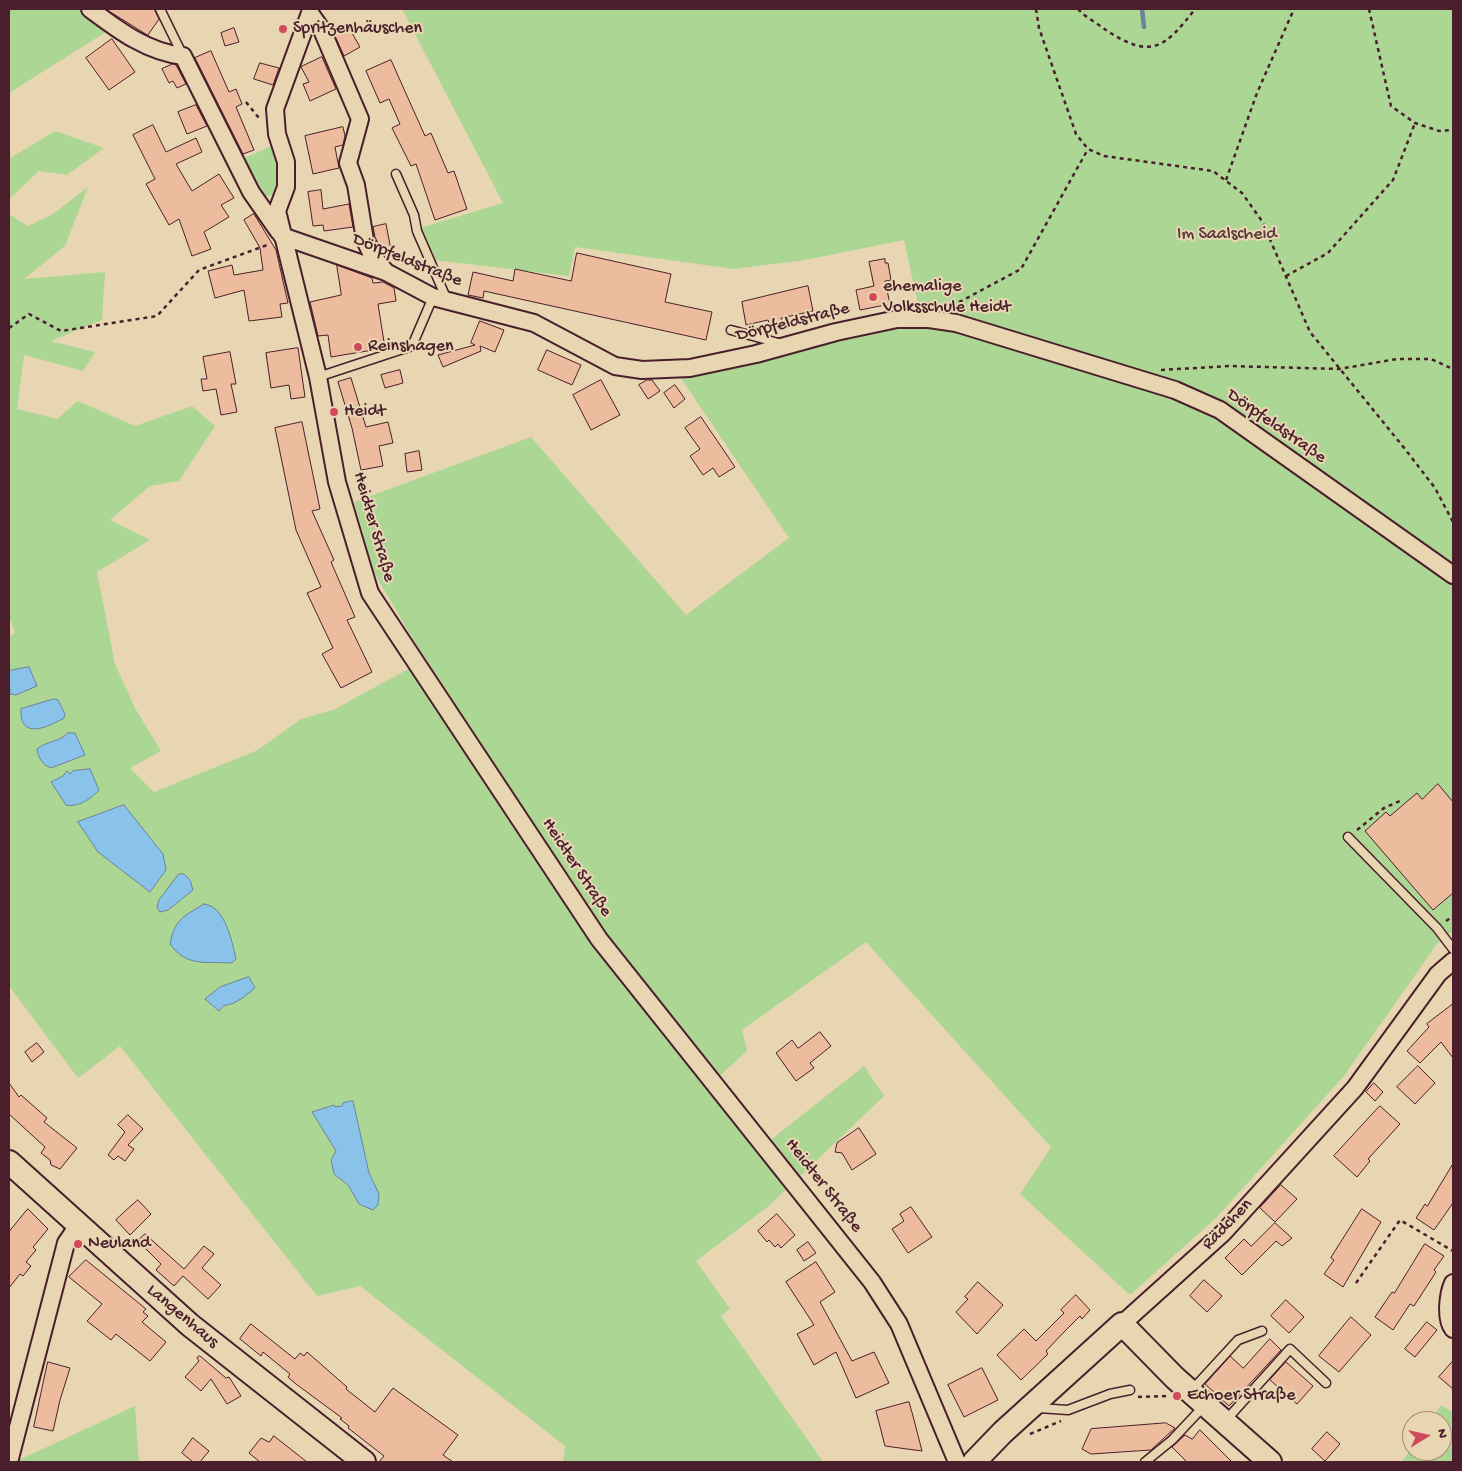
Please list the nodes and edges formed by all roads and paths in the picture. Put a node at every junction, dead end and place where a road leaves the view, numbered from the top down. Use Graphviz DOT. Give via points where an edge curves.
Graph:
graph roads {
  1 [pos="90,9"];
  2 [pos="160,9"];
  3 [pos="1036,9"];
  4 [pos="1078,9"];
  5 [pos="1195,9"];
  6 [pos="1294,9"];
  7 [pos="1369,9"];
  8 [pos="309,11"];
  9 [pos="183,56"];
  10 [pos="1415,123"];
  11 [pos="1453,130"];
  12 [pos="1088,149"];
  13 [pos="396,174"];
  14 [pos="1226,180"];
  15 [pos="282,236"];
  16 [pos="386,272"];
  17 [pos="1286,276"];
  18 [pos="440,299"];
  19 [pos="929,319"];
  20 [pos="9,328"];
  21 [pos="731,330"];
  22 [pos="786,347"];
  23 [pos="1338,369"];
  24 [pos="1453,370"];
  25 [pos="1134,376"];
  26 [pos="318,377"];
  27 [pos="1453,522"];
  28 [pos="1453,575"];
  29 [pos="1402,800"];
  30 [pos="1348,837"];
  31 [pos="1453,949"];
  32 [pos="1453,960"];
  33 [pos="9,1162"];
  34 [pos="79,1224"];
  35 [pos="1453,1251"];
  36 [pos="1356,1283"];
  37 [pos="1453,1283"];
  38 [pos="1122,1324"];
  39 [pos="1453,1329"];
  40 [pos="1262,1331"];
  41 [pos="1326,1383"];
  42 [pos="1130,1390"];
  43 [pos="1198,1398"];
  44 [pos="1029,1409"];
  45 [pos="1068,1410"];
  46 [pos="1225,1421"];
  47 [pos="1003,1432"];
  48 [pos="9,1462"];
  49 [pos="364,1462"];
  50 [pos="958,1462"];
  51 [pos="974,1462"];
  52 [pos="1145,1462"];
  53 [pos="1270,1462"];
  1 -- 9 [label="street" via="142,44"];
  2 -- 9 [label="lane"];
  3 -- 12 [label="path" via="1065,108 1076,134"];
  4 -- 5 [label="path" via="1125,43 1142,47 1160,45 1172,37"];
  6 -- 14 [label="path"];
  7 -- 10 [label="path" via="1391,106"];
  8 -- 15 [label="street" via="275,110 277,134 286,162 286,187 277,210"];
  8 -- 16 [label="street" via="326,38 360,119 348,163 356,185 366,240"];
  9 -- 15 [label="street" via="251,192"];
  10 -- 11 [label="path" via="1439,131"];
  10 -- 17 [label="path" via="1393,180 1328,253"];
  12 -- 14 [label="path" via="1104,156 1213,171"];
  12 -- 19 [label="path" via="1021,269"];
  13 -- 18 [label="lane" via="414,215"];
  14 -- 17 [label="path" via="1242,193 1262,221"];
  15 -- 16 [label="street, Dörpfeldstraße"];
  15 -- 20 [label="path" via="268,245 199,270 157,316 61,331 30,314"];
  15 -- 26 [label="street, Heidter Straße"];
  16 -- 18 [label="street, Dörpfeldstraße"];
  17 -- 23 [label="path" via="1310,332"];
  18 -- 22 [label="street, Dörpfeldstraße" via="534,323 615,366 642,370 690,368"];
  18 -- 26 [label="lane" via="412,346"];
  19 -- 22 [label="street, Dörpfeldstraße" via="897,319"];
  19 -- 25 [label="street, Dörpfeldstraße" via="956,323"];
  21 -- 22 [label="lane" via="777,341"];
  23 -- 24 [label="path" via="1397,359 1430,359"];
  23 -- 25 [label="path" via="1169,367"];
  23 -- 27 [label="path" via="1417,464"];
  25 -- 28 [label="street, Dörpfeldstraße" via="1220,410"];
  26 -- 50 [label="street, Heidter Straße" via="338,482 370,593 599,939 872,1282 899,1324"];
  29 -- 30 [label="path" via="1384,808"];
  30 -- 31 [label="lane" via="1437,928"];
  32 -- 38 [label="street, Rädchen" via="1438,974 1355,1088 1229,1226"];
  33 -- 34 [label="street, Langenhaus"];
  34 -- 48 [label="street" via="66,1243"];
  34 -- 49 [label="street, Langenhaus" via="190,1325"];
  35 -- 36 [label="path" via="1400,1220"];
  37 -- 39 [label="street" via="1448,1310"];
  38 -- 43 [label="street"];
  38 -- 44 [label="street, Rädchen"];
  40 -- 43 [label="lane" via="1238,1340"];
  41 -- 46 [label="lane" via="1290,1349"];
  42 -- 43 [label="path" via="1137,1397"];
  42 -- 45 [label="lane"];
  43 -- 46 [label="street"];
  43 -- 52 [label="lane" via="1172,1440"];
  44 -- 45 [label="lane" via="1052,1407"];
  44 -- 47 [label="street, Rädchen"];
  45 -- 47 [label="path" via="1070,1418 1028,1435"];
  46 -- 53 [label="street"];
  47 -- 51 [label="street, Rädchen"];
}
